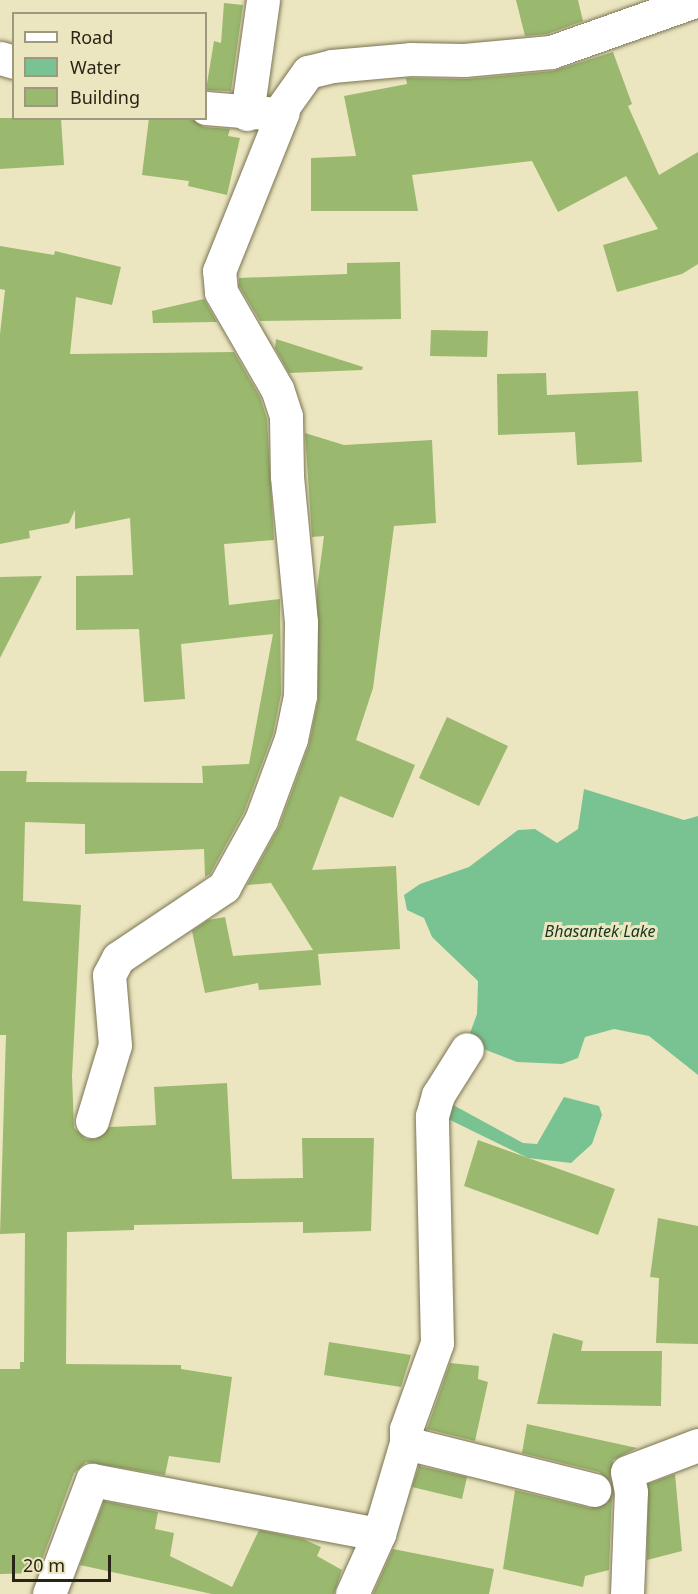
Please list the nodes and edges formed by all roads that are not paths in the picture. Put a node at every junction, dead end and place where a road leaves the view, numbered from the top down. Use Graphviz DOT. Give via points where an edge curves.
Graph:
graph roads {
  1 [pos="263,0"];
  2 [pos="698,0"];
  3 [pos="207,108"];
  4 [pos="283,112"];
  5 [pos="247,114"];
  6 [pos="467,1049"];
  7 [pos="92,1121"];
  8 [pos="406,1443"];
  9 [pos="698,1445"];
  10 [pos="594,1490"];
  11 [pos="380,1534"];
  12 [pos="49,1594"];
  13 [pos="352,1594"];
  14 [pos="627,1594"];
  1 -- 5 [label="street"];
  2 -- 4 [label="street" via="551,52 464,60 410,59 308,72 298,82"];
  3 -- 5 [label="street"];
  4 -- 5 [label="street"];
  4 -- 7 [label="street" via="219,271 221,292 277,389 286,416 287,476 301,622 300,696 291,739 261,820 224,887 118,958 109,975 115,1045"];
  6 -- 8 [label="street" via="438,1095 432,1116 437,1343 406,1429"];
  8 -- 10 [label="street"];
  8 -- 11 [label="street"];
  9 -- 14 [label="street" via="627,1472 631,1498"];
  11 -- 12 [label="street" via="92,1480"];
  11 -- 13 [label="street"];
}
